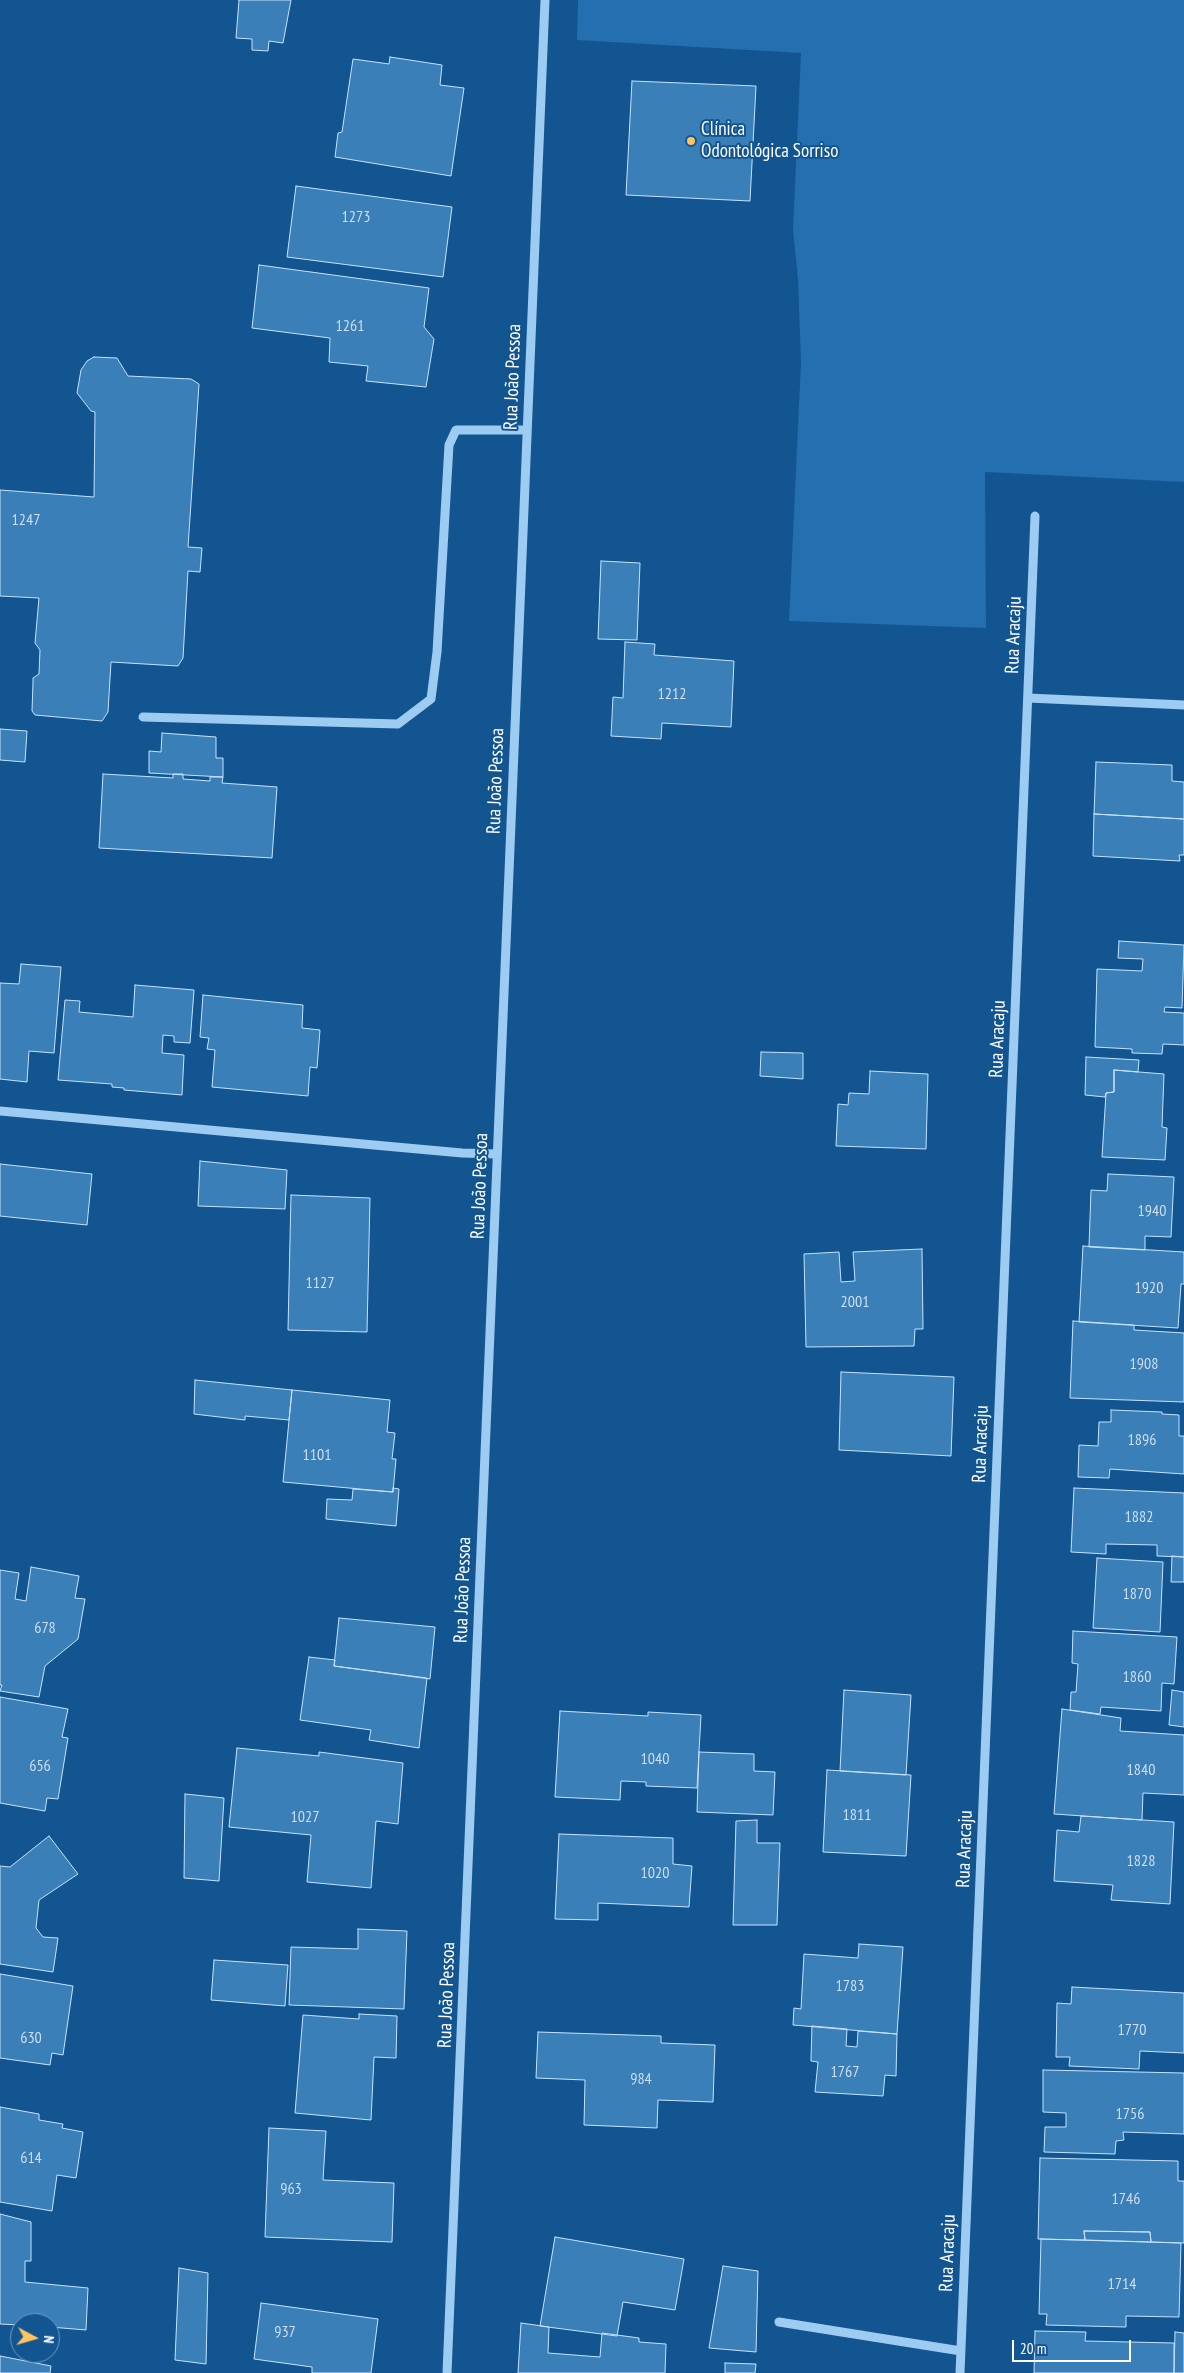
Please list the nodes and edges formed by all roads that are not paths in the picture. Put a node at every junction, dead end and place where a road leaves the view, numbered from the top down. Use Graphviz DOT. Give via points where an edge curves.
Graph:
graph roads {
  1 [pos="545,0"];
  2 [pos="527,430"];
  3 [pos="1035,516"];
  4 [pos="1028,698"];
  5 [pos="1184,705"];
  6 [pos="143,717"];
  7 [pos="0,1111"];
  8 [pos="497,1154"];
  9 [pos="779,2322"];
  10 [pos="961,2351"];
  11 [pos="448,2373"];
  12 [pos="960,2373"];
  1 -- 2 [label="street, Rua João Pessoa"];
  2 -- 6 [label="street" via="456,430 449,445 437,652 431,698 398,724"];
  2 -- 8 [label="street, Rua João Pessoa"];
  3 -- 4 [label="street, Rua Aracaju"];
  4 -- 5 [label="street"];
  4 -- 10 [label="street, Rua Aracaju"];
  7 -- 8 [label="street"];
  8 -- 11 [label="street, Rua João Pessoa"];
  9 -- 10 [label="street"];
  10 -- 12 [label="street, Rua Aracaju"];
}
